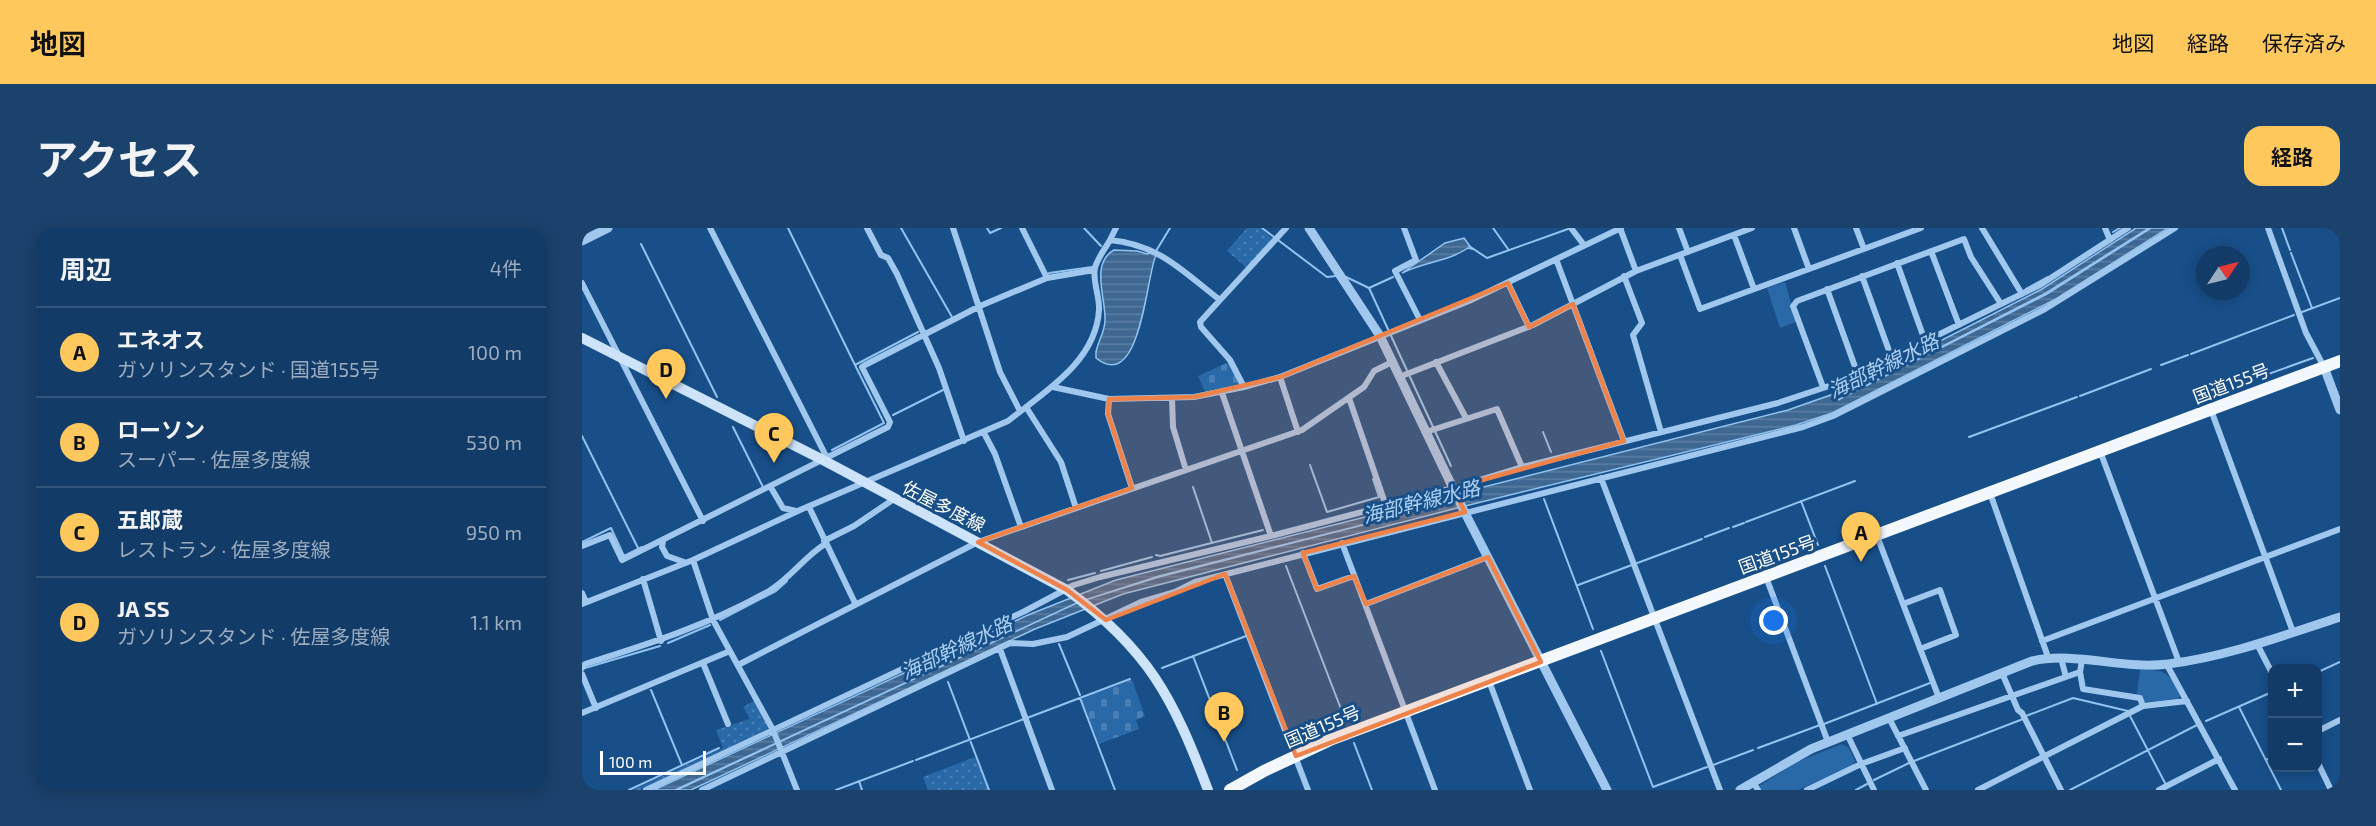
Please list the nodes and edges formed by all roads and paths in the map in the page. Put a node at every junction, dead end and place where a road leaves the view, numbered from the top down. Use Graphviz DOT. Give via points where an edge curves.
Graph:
graph roads {
  1 [pos="608,228"];
  2 [pos="710,228"];
  3 [pos="877,228"];
  4 [pos="953,228"];
  5 [pos="1022,228"];
  6 [pos="1116,228"];
  7 [pos="1286,228"];
  8 [pos="1309,228"];
  9 [pos="1404,228"];
  10 [pos="1571,228"];
  11 [pos="1621,228"];
  12 [pos="1679,228"];
  13 [pos="1752,228"];
  14 [pos="1794,228"];
  15 [pos="1856,228"];
  16 [pos="1919,228"];
  17 [pos="1991,228"];
  18 [pos="2105,228"];
  19 [pos="2128,228"];
  20 [pos="2175,228"];
  21 [pos="2268,228"];
  22 [pos="1983,230"];
  23 [pos="868,231"];
  24 [pos="1735,232"];
  25 [pos="1110,240"];
  26 [pos="2110,240"];
  27 [pos="582,241"];
  28 [pos="1584,246"];
  29 [pos="1864,249"];
  30 [pos="1931,251"];
  31 [pos="1688,252"];
  32 [pos="1680,255"];
  33 [pos="1556,259"];
  34 [pos="1897,263"];
  35 [pos="1809,269"];
  36 [pos="1094,270"];
  37 [pos="1636,271"];
  38 [pos="1624,276"];
  39 [pos="1862,276"];
  40 [pos="1047,278"];
  41 [pos="582,283"];
  42 [pos="1508,283"];
  43 [pos="1754,289"];
  44 [pos="1827,289"];
  45 [pos="2022,294"];
  46 [pos="1220,300"];
  47 [pos="1573,304"];
  48 [pos="2001,304"];
  49 [pos="980,306"];
  50 [pos="1420,320"];
  51 [pos="1959,325"];
  52 [pos="1529,327"];
  53 [pos="1386,334"];
  54 [pos="923,335"];
  55 [pos="582,338"];
  56 [pos="1925,341"];
  57 [pos="621,359"];
  58 [pos="1892,359"];
  59 [pos="2340,361"];
  60 [pos="1392,362"];
  61 [pos="1436,363"];
  62 [pos="2324,367"];
  63 [pos="1404,375"];
  64 [pos="1858,375"];
  65 [pos="1280,377"];
  66 [pos="1053,387"];
  67 [pos="1244,387"];
  68 [pos="1823,387"];
  69 [pos="1222,393"];
  70 [pos="1172,398"];
  71 [pos="1349,398"];
  72 [pos="1109,399"];
  73 [pos="1023,409"];
  74 [pos="2211,410"];
  75 [pos="2340,410"];
  76 [pos="1466,418"];
  77 [pos="1430,431"];
  78 [pos="1298,432"];
  79 [pos="1661,432"];
  80 [pos="984,433"];
  81 [pos="964,441"];
  82 [pos="1624,441"];
  83 [pos="1243,451"];
  84 [pos="2100,452"];
  85 [pos="825,459"];
  86 [pos="1522,467"];
  87 [pos="1186,470"];
  88 [pos="1601,478"];
  89 [pos="863,483"];
  90 [pos="770,486"];
  91 [pos="1132,488"];
  92 [pos="1453,488"];
  93 [pos="1990,493"];
  94 [pos="894,499"];
  95 [pos="1386,506"];
  96 [pos="809,507"];
  97 [pos="1076,508"];
  98 [pos="800,510"];
  99 [pos="1464,511"];
  100 [pos="703,520"];
  101 [pos="1022,527"];
  102 [pos="2340,529"];
  103 [pos="1271,536"];
  104 [pos="1877,536"];
  105 [pos="663,541"];
  106 [pos="824,542"];
  107 [pos="978,542"];
  108 [pos="1342,543"];
  109 [pos="582,546"];
  110 [pos="1303,553"];
  111 [pos="1488,557"];
  112 [pos="2266,557"];
  113 [pos="693,560"];
  114 [pos="1225,574"];
  115 [pos="1354,576"];
  116 [pos="1766,577"];
  117 [pos="643,579"];
  118 [pos="1067,590"];
  119 [pos="582,593"];
  120 [pos="2155,598"];
  121 [pos="584,603"];
  122 [pos="855,603"];
  123 [pos="1366,604"];
  124 [pos="1903,604"];
  125 [pos="1102,616"];
  126 [pos="2340,617"];
  127 [pos="1654,619"];
  128 [pos="713,620"];
  129 [pos="2293,632"];
  130 [pos="661,641"];
  131 [pos="2042,641"];
  132 [pos="2258,644"];
  133 [pos="1000,649"];
  134 [pos="1920,649"];
  135 [pos="730,651"];
  136 [pos="2048,657"];
  137 [pos="2061,658"];
  138 [pos="2082,660"];
  139 [pos="1541,662"];
  140 [pos="2179,662"];
  141 [pos="703,663"];
  142 [pos="2168,664"];
  143 [pos="738,665"];
  144 [pos="2268,665"];
  145 [pos="582,668"];
  146 [pos="2080,672"];
  147 [pos="2002,673"];
  148 [pos="582,674"];
  149 [pos="2066,677"];
  150 [pos="1489,681"];
  151 [pos="2012,695"];
  152 [pos="1939,698"];
  153 [pos="2187,701"];
  154 [pos="2143,706"];
  155 [pos="596,708"];
  156 [pos="1406,712"];
  157 [pos="582,713"];
  158 [pos="1889,718"];
  159 [pos="2340,720"];
  160 [pos="728,724"];
  161 [pos="2322,729"];
  162 [pos="774,731"];
  163 [pos="1846,734"];
  164 [pos="1898,736"];
  165 [pos="1828,742"];
  166 [pos="1905,748"];
  167 [pos="783,751"];
  168 [pos="1296,756"];
  169 [pos="2044,756"];
  170 [pos="2219,759"];
  171 [pos="1861,764"];
  172 [pos="2322,771"];
  173 [pos="1822,783"];
  174 [pos="1755,786"];
  175 [pos="646,790"];
  176 [pos="702,790"];
  177 [pos="797,790"];
  178 [pos="1052,790"];
  179 [pos="1206,790"];
  180 [pos="1230,790"];
  181 [pos="1308,790"];
  182 [pos="1435,790"];
  183 [pos="1530,790"];
  184 [pos="1607,790"];
  185 [pos="1720,790"];
  186 [pos="1740,790"];
  187 [pos="1807,790"];
  188 [pos="1826,790"];
  189 [pos="1874,790"];
  190 [pos="1926,790"];
  191 [pos="1978,790"];
  192 [pos="2061,790"];
  193 [pos="2159,790"];
  194 [pos="2235,790"];
  195 [pos="2331,790"];
  1 -- 27 [label="street"];
  2 -- 85 [label="street"];
  3 -- 23 [label="street"];
  4 -- 49 [label="street"];
  5 -- 40 [label="street"];
  6 -- 25 [label="street"];
  7 -- 46 [label="street"];
  8 -- 53 [label="street"];
  9 -- 50 [label="street" via="1416,260 1395,271"];
  10 -- 28 [label="street"];
  11 -- 28 [label="street"];
  11 -- 37 [label="street"];
  12 -- 31 [label="street"];
  13 -- 24 [label="street"];
  14 -- 35 [label="street"];
  15 -- 29 [label="street"];
  16 -- 29 [label="street"];
  17 -- 22 [label="street"];
  18 -- 26 [label="street"];
  19 -- 26 [label="street"];
  20 -- 88 [label="street" via="2045,309 1833,416"];
  21 -- 62 [label="street" via="2306,333"];
  22 -- 45 [label="street"];
  23 -- 54 [label="street" via="897,274"];
  24 -- 31 [label="street"];
  24 -- 43 [label="street"];
  25 -- 36 [label="street"];
  25 -- 46 [label="street" via="1140,244 1156,252"];
  26 -- 45 [label="street"];
  28 -- 33 [label="street"];
  29 -- 35 [label="street"];
  30 -- 34 [label="street"];
  30 -- 48 [label="street" via="1964,238 1971,257"];
  30 -- 51 [label="street"];
  31 -- 32 [label="street"];
  32 -- 37 [label="street"];
  32 -- 43 [label="street" via="1700,309"];
  33 -- 42 [label="street"];
  33 -- 47 [label="street"];
  34 -- 39 [label="street"];
  34 -- 56 [label="street"];
  35 -- 43 [label="street"];
  36 -- 40 [label="street"];
  36 -- 66 [label="street" via="1099,311 1090,339 1077,363"];
  37 -- 38 [label="street"];
  38 -- 47 [label="street"];
  38 -- 79 [label="street" via="1642,322 1633,335"];
  39 -- 44 [label="street"];
  39 -- 58 [label="street"];
  40 -- 49 [label="street"];
  41 -- 57 [label="street"];
  42 -- 50 [label="street"];
  42 -- 52 [label="street"];
  44 -- 64 [label="street"];
  44 -- 68 [label="street" via="1793,306"];
  45 -- 48 [label="street"];
  46 -- 67 [label="street" via="1200,322 1201,327 1230,360"];
  47 -- 52 [label="street"];
  47 -- 82 [label="street"];
  48 -- 51 [label="street"];
  49 -- 54 [label="street"];
  49 -- 73 [label="street" via="1000,372"];
  50 -- 53 [label="street"];
  51 -- 56 [label="street"];
  52 -- 61 [label="street"];
  53 -- 60 [label="street"];
  53 -- 65 [label="street"];
  54 -- 81 [label="street" via="939,368"];
  54 -- 85 [label="street" via="862,367 890,422 888,427"];
  55 -- 57 [label="main road, 佐屋多度線"];
  56 -- 58 [label="street"];
  57 -- 85 [label="main road, 佐屋多度線"];
  57 -- 100 [label="street"];
  58 -- 64 [label="street"];
  59 -- 62 [label="highway, 国道155号"];
  60 -- 63 [label="street"];
  60 -- 71 [label="street" via="1374,371 1364,387"];
  61 -- 63 [label="street"];
  61 -- 76 [label="street"];
  62 -- 74 [label="highway, 国道155号"];
  62 -- 75 [label="street"];
  63 -- 77 [label="street"];
  64 -- 68 [label="street"];
  65 -- 67 [label="street"];
  65 -- 78 [label="street"];
  66 -- 72 [label="street"];
  66 -- 73 [label="street"];
  67 -- 69 [label="street"];
  68 -- 79 [label="street" via="1778,403"];
  69 -- 70 [label="street"];
  69 -- 83 [label="street"];
  70 -- 72 [label="street"];
  70 -- 87 [label="street" via="1173,426"];
  71 -- 78 [label="street"];
  71 -- 95 [label="street"];
  72 -- 91 [label="street" via="1108,414"];
  73 -- 80 [label="street"];
  73 -- 97 [label="street" via="1061,462"];
  74 -- 84 [label="highway, 国道155号"];
  74 -- 112 [label="street"];
  76 -- 77 [label="street"];
  76 -- 86 [label="street" via="1497,409"];
  77 -- 92 [label="street"];
  78 -- 83 [label="street"];
  79 -- 82 [label="street"];
  80 -- 81 [label="street"];
  80 -- 101 [label="street"];
  81 -- 89 [label="street"];
  82 -- 86 [label="street"];
  83 -- 87 [label="street"];
  83 -- 103 [label="street"];
  84 -- 93 [label="highway, 国道155号"];
  84 -- 120 [label="street"];
  85 -- 89 [label="main road, 佐屋多度線"];
  85 -- 90 [label="street"];
  86 -- 92 [label="street"];
  87 -- 91 [label="street"];
  88 -- 99 [label="street"];
  88 -- 127 [label="street"];
  89 -- 94 [label="main road, 佐屋多度線"];
  89 -- 96 [label="street"];
  90 -- 98 [label="street" via="783,508"];
  90 -- 100 [label="street"];
  91 -- 97 [label="street"];
  92 -- 95 [label="street"];
  92 -- 99 [label="street"];
  93 -- 104 [label="highway, 国道155号"];
  93 -- 131 [label="street"];
  94 -- 106 [label="street"];
  94 -- 107 [label="main road, 佐屋多度線"];
  95 -- 103 [label="street"];
  96 -- 98 [label="street"];
  96 -- 106 [label="street"];
  97 -- 101 [label="street"];
  98 -- 113 [label="street"];
  99 -- 108 [label="street"];
  99 -- 111 [label="street"];
  100 -- 105 [label="street"];
  101 -- 107 [label="street"];
  102 -- 112 [label="street"];
  103 -- 118 [label="street" via="1100,577"];
  104 -- 116 [label="highway, 国道155号"];
  104 -- 124 [label="street"];
  105 -- 109 [label="street" via="622,560 610,535"];
  105 -- 113 [label="street" via="667,556 680,563"];
  106 -- 122 [label="street"];
  106 -- 128 [label="street" via="793,574"];
  107 -- 118 [label="main road, 佐屋多度線"];
  107 -- 122 [label="street"];
  108 -- 110 [label="street"];
  108 -- 115 [label="street"];
  110 -- 114 [label="street"];
  110 -- 115 [label="street" via="1317,589"];
  111 -- 123 [label="street"];
  111 -- 139 [label="street"];
  112 -- 120 [label="street"];
  112 -- 129 [label="street"];
  113 -- 117 [label="street"];
  113 -- 128 [label="street"];
  114 -- 125 [label="street"];
  114 -- 168 [label="street"];
  115 -- 123 [label="street"];
  116 -- 127 [label="highway, 国道155号"];
  116 -- 165 [label="street"];
  117 -- 121 [label="street"];
  117 -- 130 [label="street"];
  118 -- 125 [label="main road, 佐屋多度線"];
  118 -- 162 [label="street"];
  119 -- 121 [label="street"];
  120 -- 131 [label="street"];
  120 -- 140 [label="street"];
  122 -- 143 [label="street"];
  123 -- 156 [label="street"];
  124 -- 134 [label="street"];
  124 -- 134 [label="street" via="1940,590 1956,635"];
  125 -- 133 [label="street" via="1067,637 1033,644 1010,643"];
  125 -- 179 [label="main road, 佐屋多度線" via="1163,687 1178,714"];
  126 -- 129 [label="street"];
  127 -- 139 [label="highway, 国道155号"];
  127 -- 185 [label="street"];
  128 -- 130 [label="street"];
  128 -- 135 [label="street"];
  129 -- 132 [label="street"];
  130 -- 145 [label="street"];
  131 -- 136 [label="street"];
  132 -- 140 [label="street"];
  132 -- 144 [label="street"];
  133 -- 167 [label="street"];
  133 -- 178 [label="street"];
  134 -- 152 [label="street"];
  135 -- 141 [label="street"];
  135 -- 143 [label="street"];
  136 -- 137 [label="street"];
  136 -- 147 [label="street"];
  137 -- 138 [label="street"];
  137 -- 149 [label="street"];
  138 -- 142 [label="street" via="2125,666"];
  138 -- 146 [label="street"];
  139 -- 150 [label="highway, 国道155号"];
  139 -- 184 [label="street"];
  140 -- 142 [label="street"];
  141 -- 155 [label="street"];
  141 -- 160 [label="street"];
  142 -- 153 [label="street"];
  143 -- 162 [label="street"];
  146 -- 149 [label="street"];
  146 -- 154 [label="street" via="2083,689 2140,698"];
  147 -- 151 [label="street"];
  147 -- 152 [label="street"];
  148 -- 155 [label="street"];
  149 -- 151 [label="street"];
  150 -- 156 [label="highway, 国道155号"];
  150 -- 183 [label="street"];
  151 -- 164 [label="street"];
  151 -- 169 [label="street"];
  152 -- 158 [label="street"];
  153 -- 154 [label="street"];
  153 -- 170 [label="street"];
  154 -- 169 [label="street"];
  155 -- 157 [label="street"];
  156 -- 168 [label="highway, 国道155号"];
  156 -- 182 [label="street"];
  158 -- 163 [label="street"];
  158 -- 164 [label="street"];
  159 -- 161 [label="street"];
  162 -- 167 [label="street"];
  162 -- 175 [label="street"];
  163 -- 165 [label="street"];
  163 -- 171 [label="street"];
  164 -- 166 [label="street"];
  165 -- 174 [label="street" via="1792,759"];
  166 -- 171 [label="street"];
  166 -- 190 [label="street"];
  167 -- 176 [label="street"];
  167 -- 177 [label="street"];
  168 -- 180 [label="highway, 国道155号"];
  168 -- 181 [label="street"];
  169 -- 191 [label="street"];
  169 -- 192 [label="street"];
  170 -- 193 [label="street"];
  170 -- 194 [label="street"];
  171 -- 173 [label="street"];
  171 -- 189 [label="street"];
  172 -- 195 [label="street"];
  173 -- 187 [label="street"];
  173 -- 188 [label="street"];
  174 -- 186 [label="street"];
}
